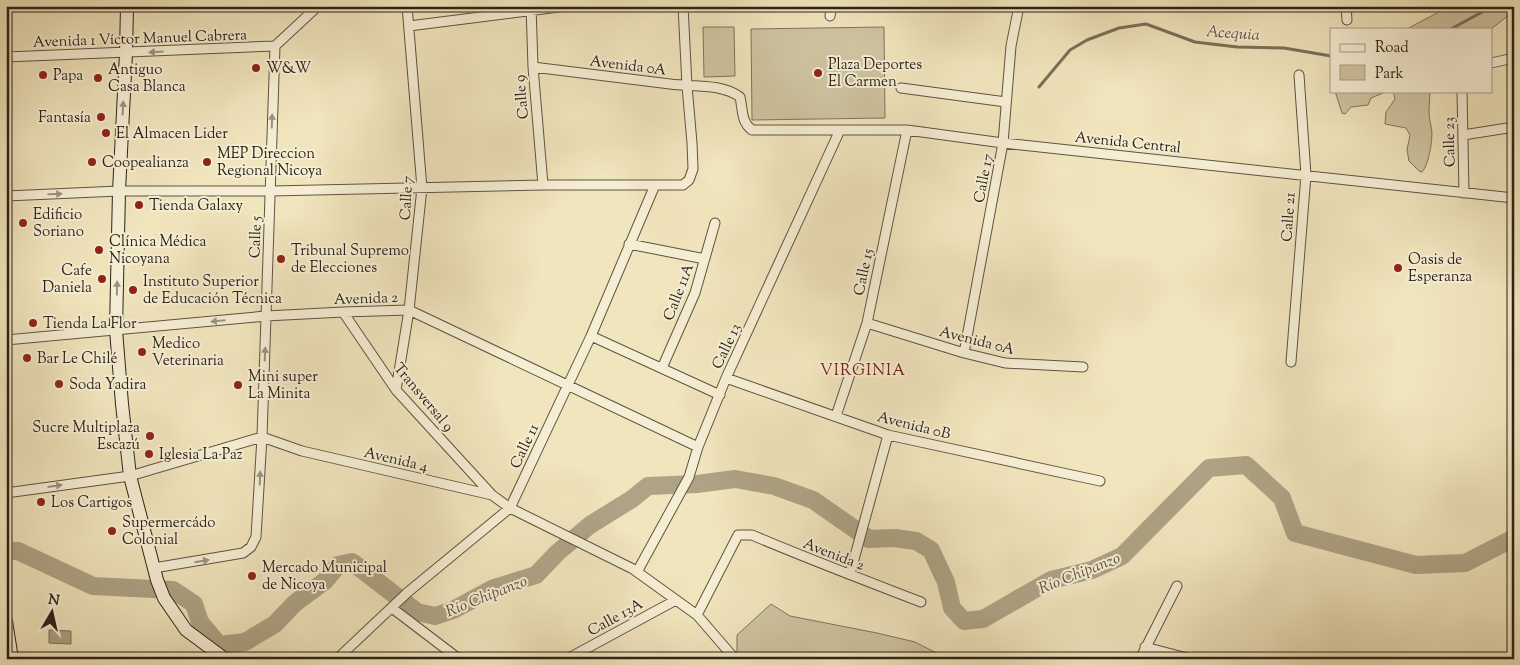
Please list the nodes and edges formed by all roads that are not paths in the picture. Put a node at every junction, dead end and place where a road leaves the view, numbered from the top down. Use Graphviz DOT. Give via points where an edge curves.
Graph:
graph roads {
  1 [pos="127,6"];
  2 [pos="318,6"];
  3 [pos="407,6"];
  4 [pos="566,6"];
  5 [pos="683,6"];
  6 [pos="832,6"];
  7 [pos="1018,6"];
  8 [pos="1346,6"];
  9 [pos="531,9"];
  10 [pos="830,16"];
  11 [pos="1347,20"];
  12 [pos="409,26"];
  13 [pos="275,46"];
  14 [pos="126,53"];
  15 [pos="6,57"];
  16 [pos="1514,58"];
  17 [pos="1492,63"];
  18 [pos="532,67"];
  19 [pos="1299,75"];
  20 [pos="687,86"];
  21 [pos="901,88"];
  22 [pos="1462,92"];
  23 [pos="1006,102"];
  24 [pos="743,120"];
  25 [pos="1514,127"];
  26 [pos="840,130"];
  27 [pos="908,130"];
  28 [pos="1463,135"];
  29 [pos="1003,143"];
  30 [pos="1306,175"];
  31 [pos="543,185"];
  32 [pos="655,185"];
  33 [pos="422,188"];
  34 [pos="270,190"];
  35 [pos="119,191"];
  36 [pos="1464,193"];
  37 [pos="6,196"];
  38 [pos="1514,198"];
  39 [pos="715,223"];
  40 [pos="629,244"];
  41 [pos="705,259"];
  42 [pos="409,310"];
  43 [pos="343,312"];
  44 [pos="266,316"];
  45 [pos="867,322"];
  46 [pos="116,330"];
  47 [pos="591,336"];
  48 [pos="6,340"];
  49 [pos="964,353"];
  50 [pos="1291,362"];
  51 [pos="1083,367"];
  52 [pos="662,368"];
  53 [pos="726,378"];
  54 [pos="568,386"];
  55 [pos="396,390"];
  56 [pos="720,395"];
  57 [pos="836,416"];
  58 [pos="888,435"];
  59 [pos="262,437"];
  60 [pos="698,446"];
  61 [pos="130,476"];
  62 [pos="1100,481"];
  63 [pos="6,493"];
  64 [pos="492,495"];
  65 [pos="510,508"];
  66 [pos="638,572"];
  67 [pos="155,574"];
  68 [pos="850,574"];
  69 [pos="1177,586"];
  70 [pos="676,600"];
  71 [pos="920,602"];
  72 [pos="394,606"];
  73 [pos="697,615"];
  74 [pos="6,621"];
  75 [pos="1146,647"];
  76 [pos="730,657"];
  77 [pos="12,659"];
  78 [pos="225,659"];
  79 [pos="337,659"];
  80 [pos="459,659"];
  81 [pos="567,659"];
  82 [pos="1140,659"];
  83 [pos="1191,659"];
  1 -- 14 [label="main road"];
  2 -- 13 [label="street"];
  3 -- 12 [label="street, Calle 7"];
  4 -- 9 [label="street"];
  5 -- 20 [label="street"];
  6 -- 10 [label="street"];
  7 -- 23 [label="street, Calle 17"];
  8 -- 11 [label="street"];
  9 -- 12 [label="street"];
  9 -- 18 [label="street, Calle 9"];
  12 -- 33 [label="street, Calle 7"];
  13 -- 14 [label="street, Avenida 1 Víctor Manuel Cabrera, one-way"];
  34 -- 13 [label="street, Calle 5, one-way"];
  14 -- 15 [label="street, Avenida 1 Víctor Manuel Cabrera"];
  35 -- 14 [label="main road, one-way"];
  16 -- 17 [label="street"];
  18 -- 20 [label="street, Avenida 0A"];
  18 -- 31 [label="street, Calle 9"];
  19 -- 30 [label="street, Calle 21"];
  20 -- 24 [label="street, Avenida 0A" via="732,91 740,97"];
  20 -- 32 [label="street" via="693,169 683,185"];
  21 -- 23 [label="street"];
  22 -- 28 [label="street, Calle 23"];
  23 -- 29 [label="street, Calle 17"];
  24 -- 26 [label="street, Avenida Central" via="752,130"];
  25 -- 28 [label="street"];
  26 -- 27 [label="street, Avenida Central"];
  26 -- 53 [label="street, Calle 13"];
  27 -- 29 [label="street, Avenida Central"];
  27 -- 45 [label="street, Calle 15"];
  28 -- 36 [label="street, Calle 23"];
  29 -- 30 [label="street, Avenida Central"];
  29 -- 49 [label="street, Calle 17"];
  30 -- 36 [label="street, Avenida Central"];
  30 -- 50 [label="street, Calle 21"];
  31 -- 32 [label="street"];
  31 -- 33 [label="street"];
  32 -- 40 [label="street, Calle 11"];
  33 -- 34 [label="street"];
  33 -- 42 [label="street, Calle 7"];
  34 -- 35 [label="street"];
  34 -- 44 [label="street, Calle 5"];
  37 -- 35 [label="street, one-way"];
  46 -- 35 [label="main road, one-way"];
  36 -- 38 [label="street, Avenida Central"];
  39 -- 41 [label="street, Calle 11A"];
  40 -- 41 [label="street"];
  40 -- 47 [label="street, Calle 11"];
  41 -- 52 [label="street, Calle 11A" via="695,293"];
  42 -- 43 [label="street, Avenida 2"];
  42 -- 54 [label="street, Avenida 2"];
  42 -- 55 [label="street, Calle 7"];
  43 -- 44 [label="street, Avenida 2"];
  43 -- 55 [label="street, Transversal 9"];
  44 -- 46 [label="street, Avenida 2, one-way"];
  59 -- 44 [label="street, Calle 5, one-way"];
  45 -- 49 [label="street, Avenida 0A"];
  45 -- 57 [label="street, Calle 15"];
  46 -- 48 [label="street, Avenida 2"];
  46 -- 61 [label="main road"];
  47 -- 52 [label="street"];
  47 -- 54 [label="street, Calle 11"];
  49 -- 51 [label="street, Avenida 0A" via="1005,363"];
  52 -- 56 [label="street"];
  53 -- 56 [label="street, Calle 13"];
  53 -- 57 [label="street, Avenida 0B"];
  54 -- 60 [label="street, Avenida 2"];
  54 -- 65 [label="street, Calle 11"];
  55 -- 64 [label="street, Transversal 9"];
  56 -- 60 [label="street, Calle 13"];
  57 -- 58 [label="street, Avenida 0B"];
  58 -- 62 [label="street, Avenida 0B"];
  58 -- 68 [label="street"];
  59 -- 61 [label="street"];
  59 -- 64 [label="street, Avenida 4" via="302,451"];
  67 -- 59 [label="street, Calle 5, one-way" via="243,553 251,547 256,537 258,518"];
  60 -- 66 [label="street, Calle 13" via="682,492"];
  63 -- 61 [label="street, one-way"];
  61 -- 67 [label="main road"];
  64 -- 65 [label="street, Avenida 4"];
  65 -- 66 [label="street, Avenida 4"];
  65 -- 72 [label="street, Calle 11"];
  66 -- 70 [label="street, Avenida 4"];
  67 -- 78 [label="main road" via="164,598 186,630"];
  68 -- 71 [label="street, Avenida 2"];
  68 -- 73 [label="street, Avenida 2" via="752,535 738,535"];
  69 -- 75 [label="street"];
  70 -- 73 [label="street, Avenida 4"];
  70 -- 81 [label="street, Calle 13A"];
  72 -- 79 [label="street, Calle 11"];
  72 -- 80 [label="street"];
  73 -- 76 [label="street, Avenida 4"];
  74 -- 77 [label="main road"];
  75 -- 82 [label="street"];
  75 -- 83 [label="street"];
}
